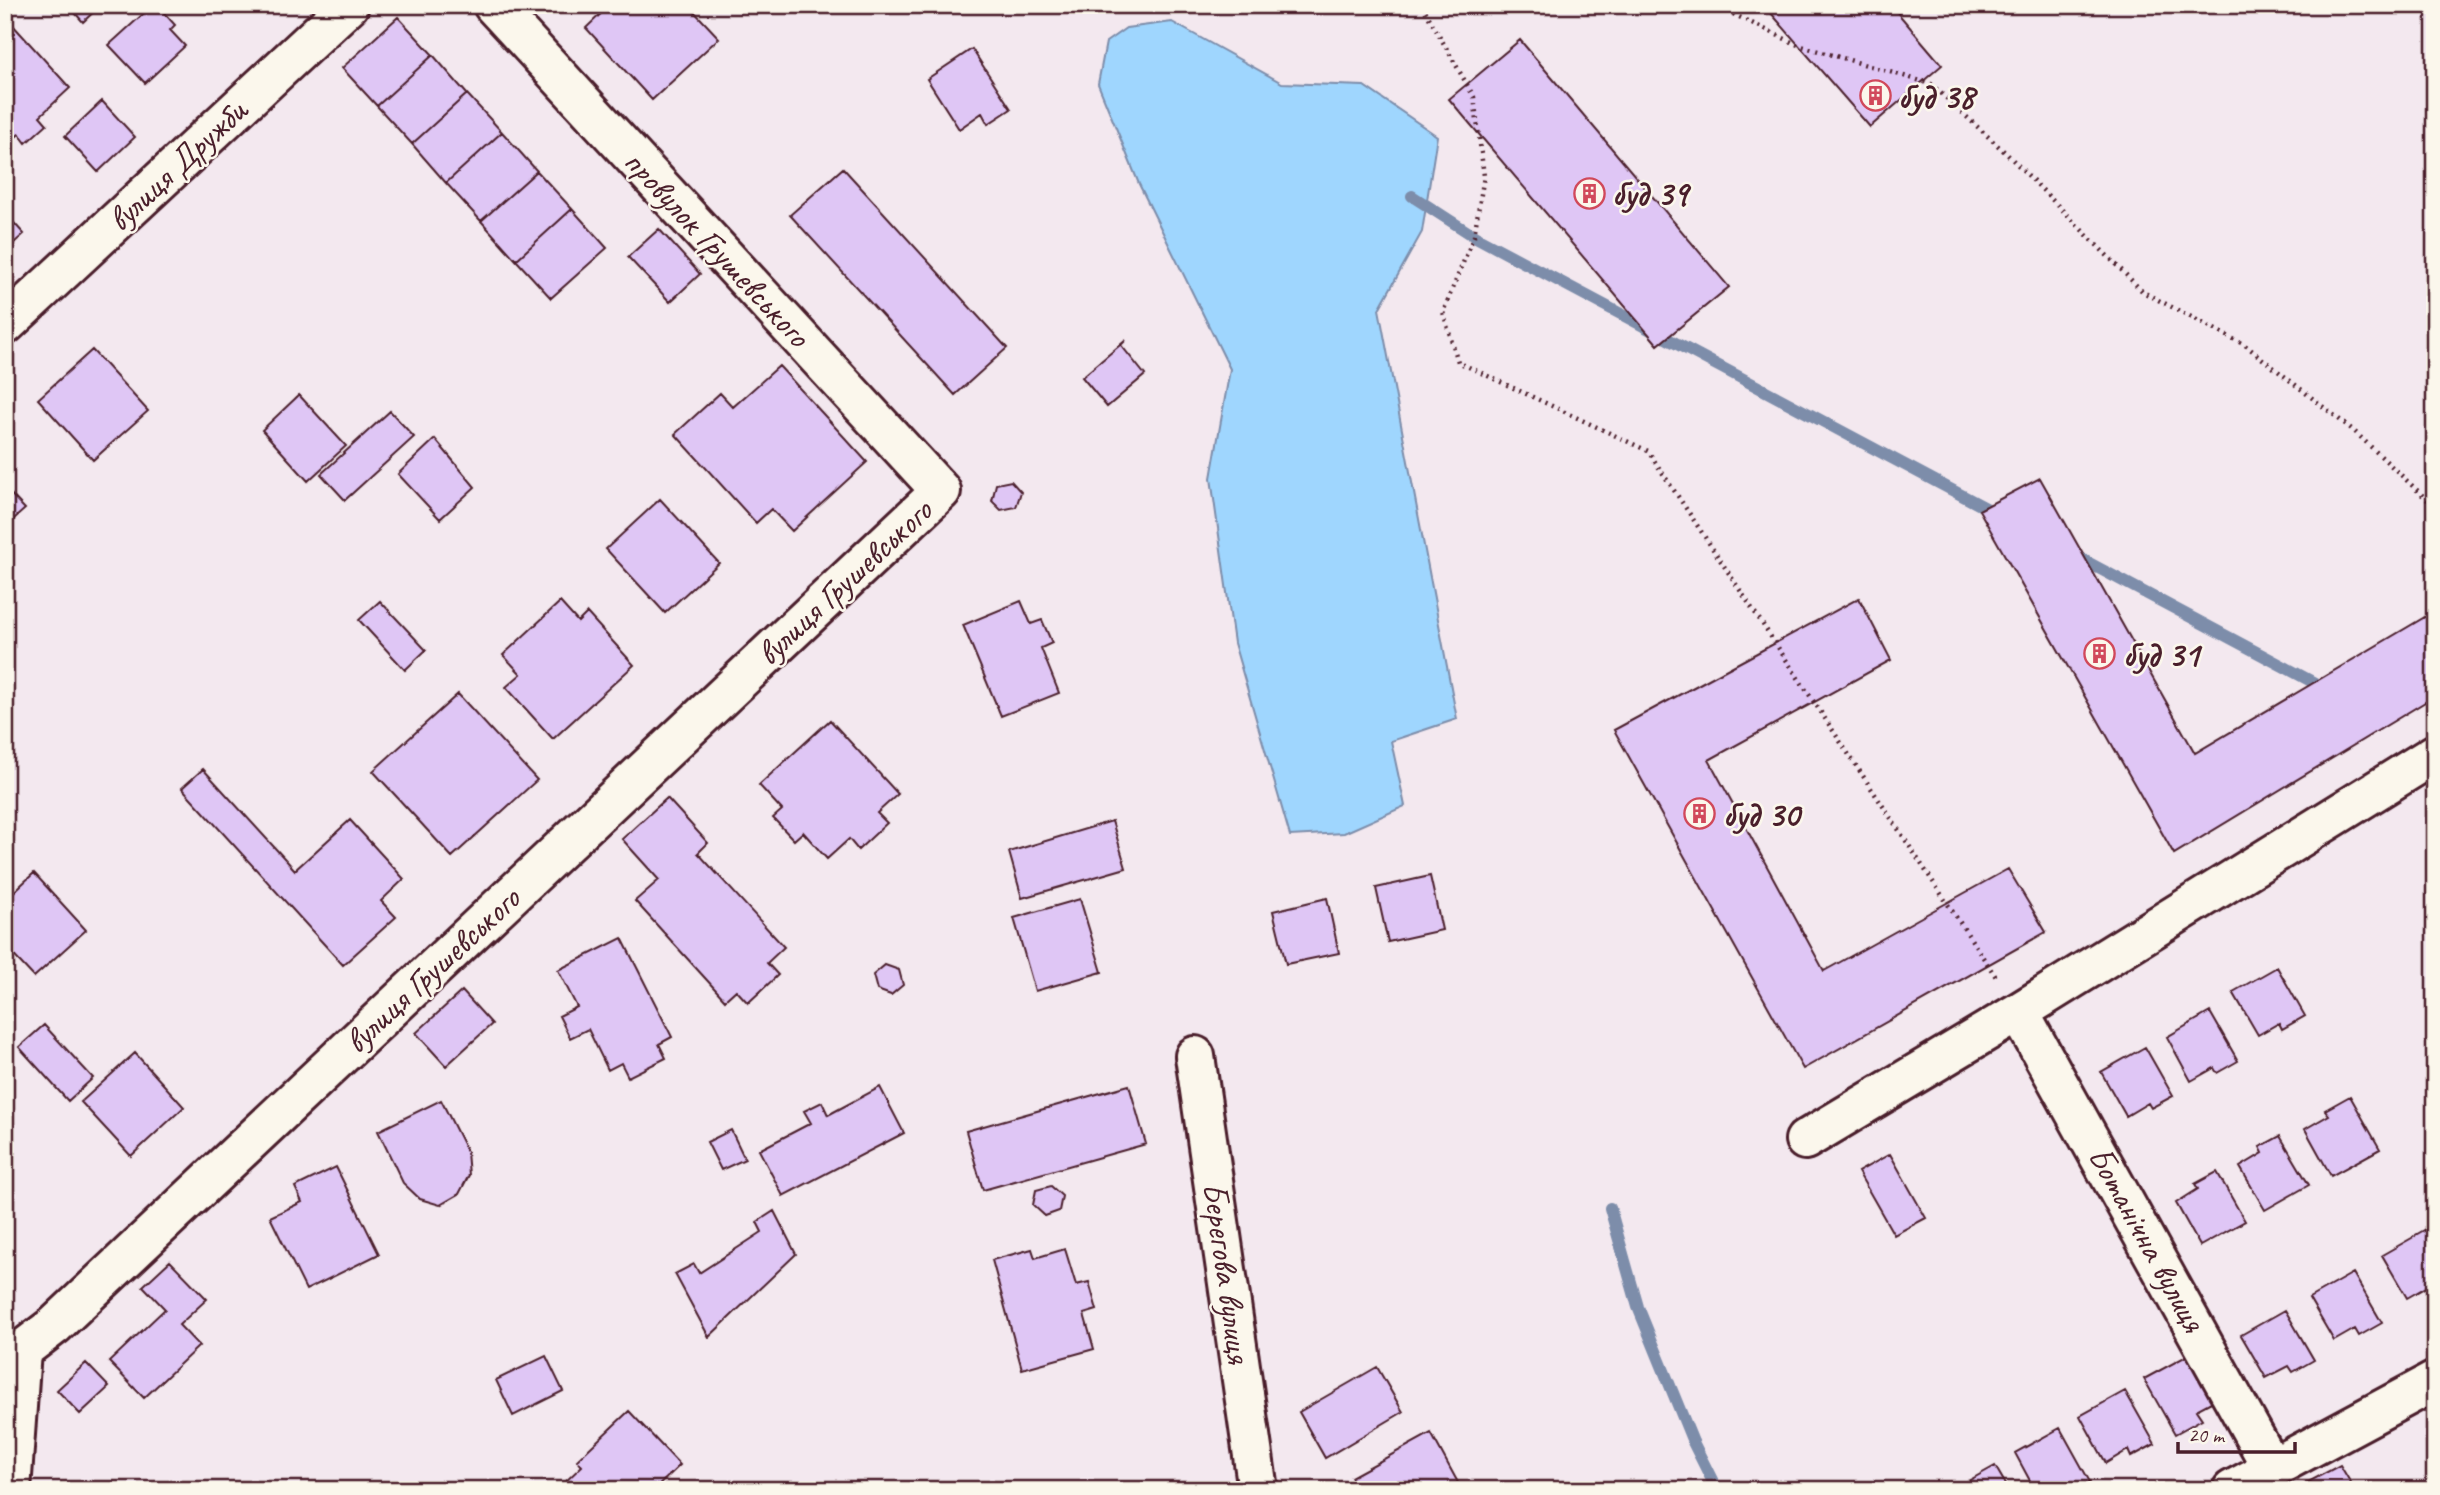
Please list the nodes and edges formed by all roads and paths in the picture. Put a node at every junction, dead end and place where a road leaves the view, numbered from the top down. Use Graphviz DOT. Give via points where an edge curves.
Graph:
graph roads {
  1 [pos="349,5"];
  2 [pos="493,5"];
  3 [pos="1422,5"];
  4 [pos="1714,5"];
  5 [pos="5,325"];
  6 [pos="941,491"];
  7 [pos="2435,507"];
  8 [pos="2435,754"];
  9 [pos="2019,1012"];
  10 [pos="1195,1056"];
  11 [pos="1805,1140"];
  12 [pos="13,1343"];
  13 [pos="2435,1381"];
  14 [pos="2272,1468"];
  15 [pos="11,1490"];
  16 [pos="1258,1490"];
  17 [pos="2232,1490"];
  1 -- 5 [label="street, вулиця Дружби"];
  2 -- 6 [label="street, провулок Грушевського"];
  3 -- 9 [label="path" via="1474,97 1483,176 1474,236 1443,312 1458,362 1648,451"];
  4 -- 7 [label="path" via="1798,46 1931,84 2143,292 2245,345 2354,431"];
  6 -- 12 [label="street, вулиця Грушевського" via="76,1306 55,1325"];
  8 -- 9 [label="street"];
  9 -- 11 [label="street"];
  9 -- 14 [label="street, Ботанічна вулиця"];
  10 -- 16 [label="street, Берегова вулиця"];
  12 -- 15 [label="street, вулиця Грушевського"];
  13 -- 14 [label="street"];
  14 -- 17 [label="street"];
}
